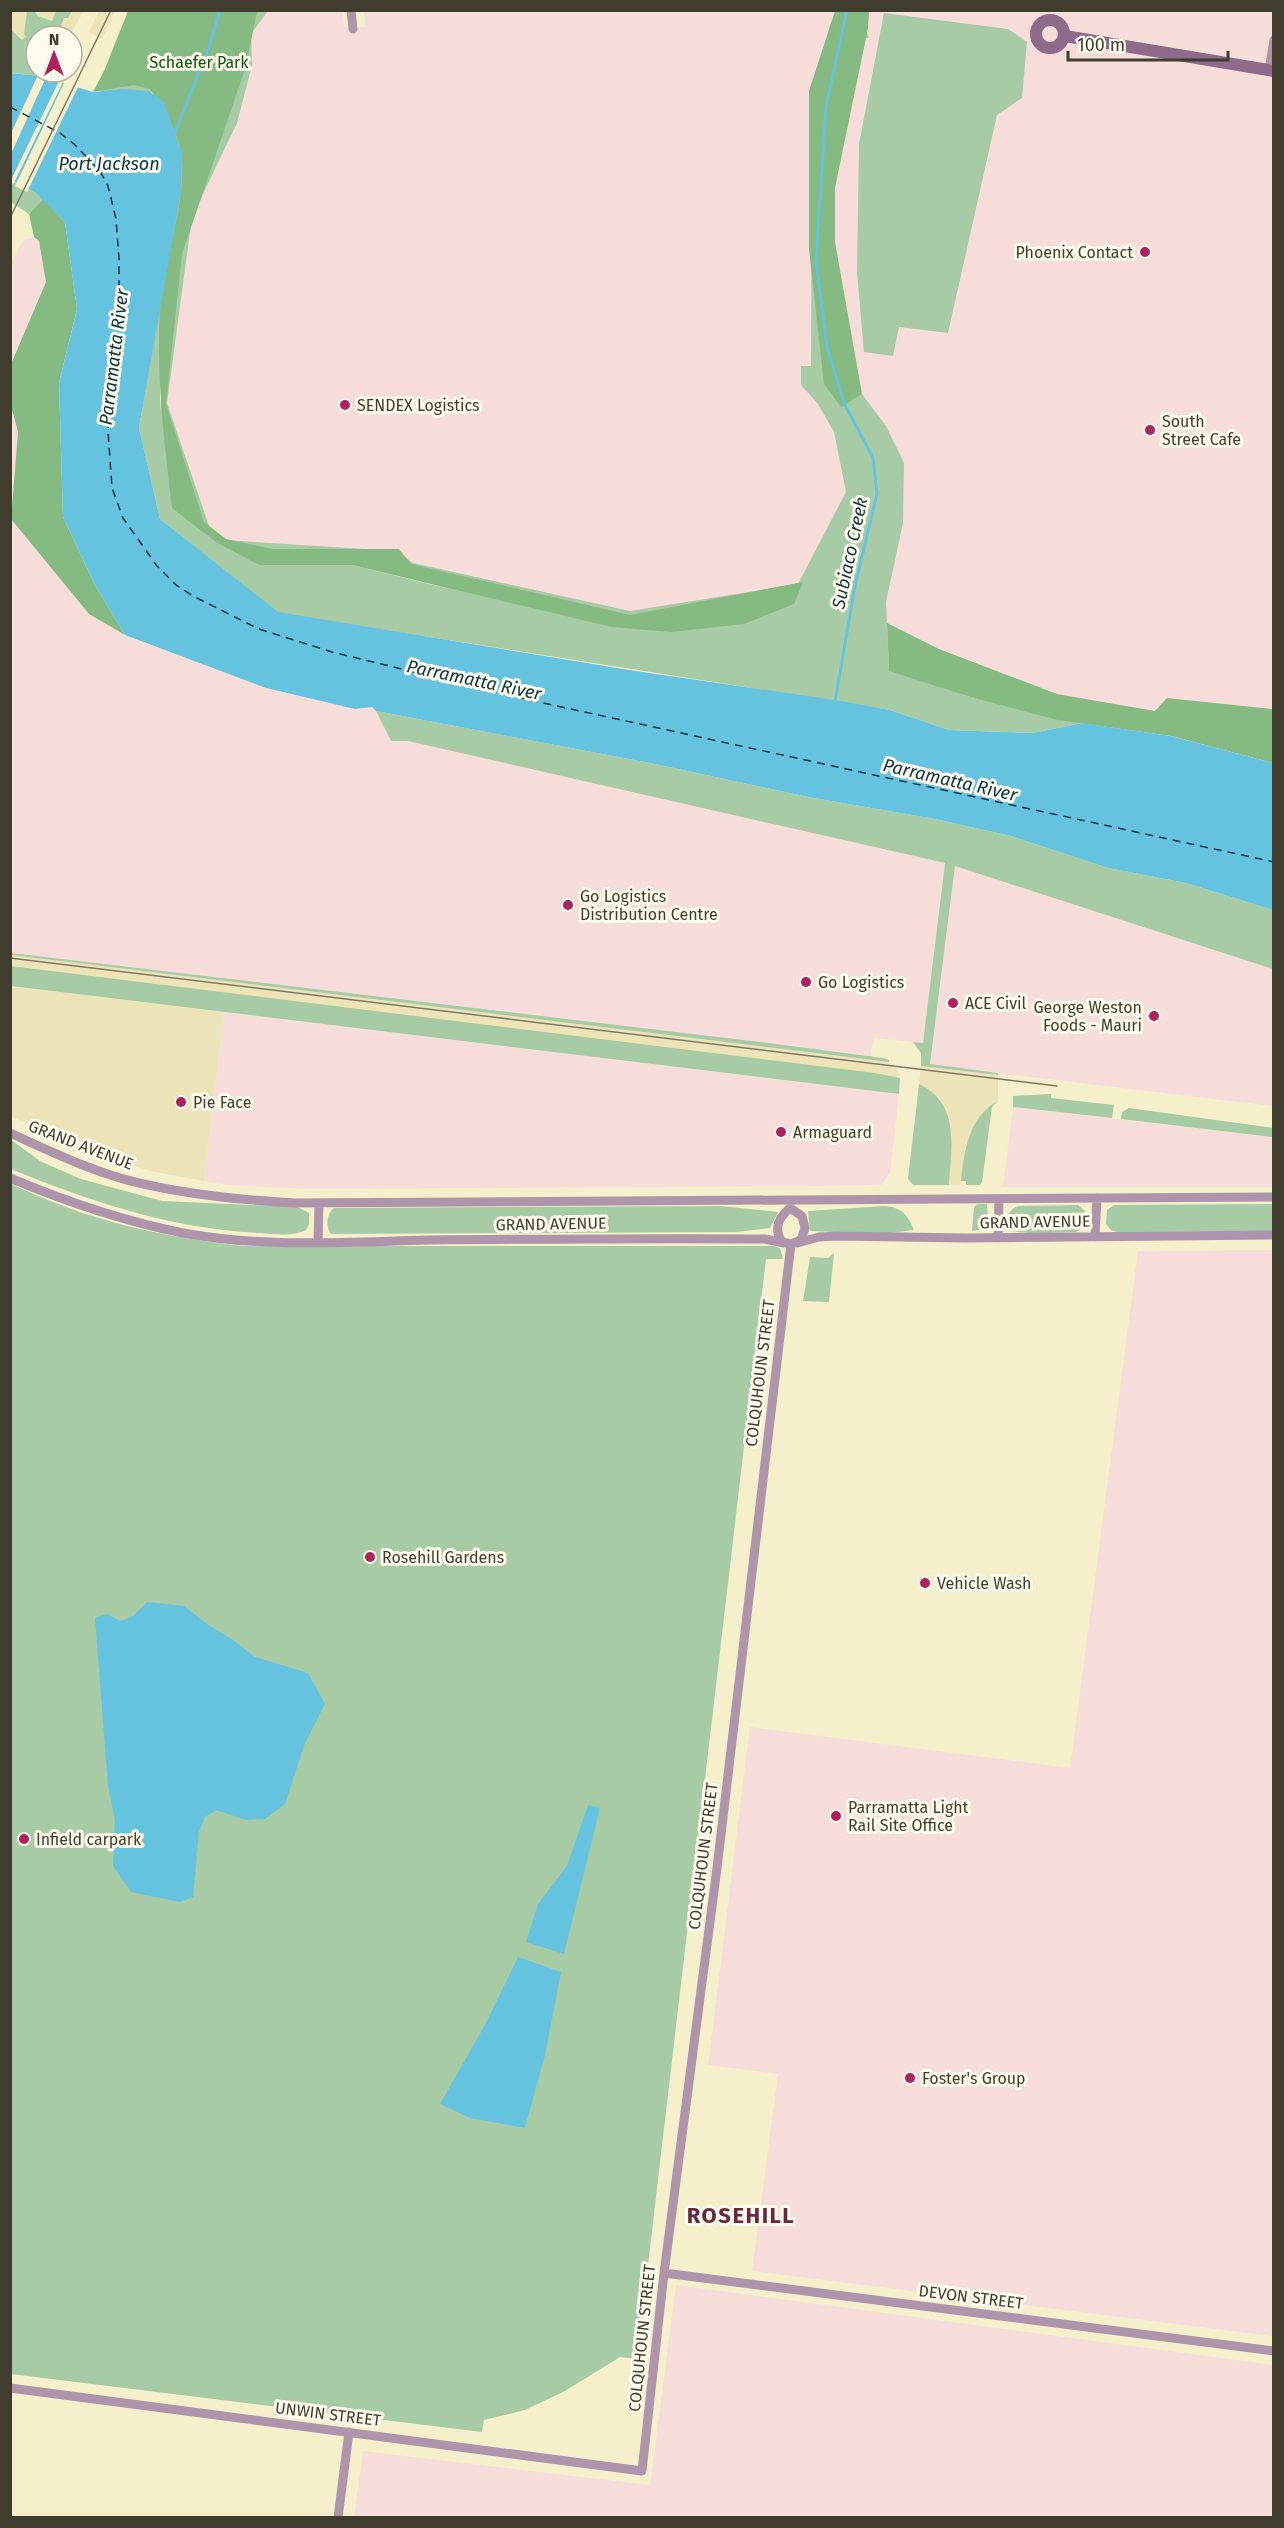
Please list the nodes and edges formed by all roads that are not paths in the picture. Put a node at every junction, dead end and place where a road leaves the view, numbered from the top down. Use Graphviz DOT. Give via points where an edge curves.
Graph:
graph roads {
  1 [pos="351,10"];
  2 [pos="1051,15"];
  3 [pos="353,29"];
  4 [pos="1065,36"];
  5 [pos="1274,40"];
  6 [pos="1271,70"];
  7 [pos="10,1133"];
  8 [pos="10,1178"];
  9 [pos="1274,1197"];
  10 [pos="1097,1198"];
  11 [pos="999,1199"];
  12 [pos="888,1200"];
  13 [pos="714,1202"];
  14 [pos="319,1203"];
  15 [pos="791,1208"];
  16 [pos="1274,1235"];
  17 [pos="1095,1237"];
  18 [pos="999,1238"];
  19 [pos="318,1242"];
  20 [pos="791,1243"];
  21 [pos="664,2273"];
  22 [pos="1274,2351"];
  23 [pos="10,2388"];
  24 [pos="349,2432"];
  25 [pos="642,2471"];
  26 [pos="338,2517"];
  1 -- 3 [label="street"];
  2 -- 4 [label="street" via="1062,26"];
  2 -- 4 [label="street" via="1037,29 1036,38 1041,45 1053,48"];
  4 -- 6 [label="street"];
  5 -- 6 [label="street"];
  7 -- 14 [label="street, GRAND AVENUE" via="137,1183 239,1200"];
  8 -- 19 [label="street, GRAND AVENUE" via="68,1202 184,1233 242,1240"];
  9 -- 10 [label="street, GRAND AVENUE"];
  10 -- 11 [label="street, GRAND AVENUE"];
  10 -- 17 [label="street"];
  11 -- 12 [label="street, GRAND AVENUE"];
  11 -- 18 [label="street"];
  12 -- 13 [label="street, GRAND AVENUE"];
  12 -- 15 [label="street, GRAND AVENUE"];
  13 -- 14 [label="street, GRAND AVENUE"];
  13 -- 15 [label="street, GRAND AVENUE"];
  14 -- 19 [label="street"];
  15 -- 20 [label="street" via="804,1223 803,1235"];
  15 -- 20 [label="street" via="782,1215 777,1227 780,1238"];
  16 -- 17 [label="street, GRAND AVENUE"];
  17 -- 18 [label="street, GRAND AVENUE"];
  18 -- 20 [label="street, GRAND AVENUE" via="837,1236"];
  19 -- 20 [label="street, GRAND AVENUE" via="630,1238 765,1239"];
  20 -- 21 [label="street, COLQUHOUN STREET" via="717,1868"];
  21 -- 22 [label="street, DEVON STREET"];
  21 -- 25 [label="street, COLQUHOUN STREET"];
  23 -- 24 [label="street, UNWIN STREET"];
  24 -- 25 [label="street, UNWIN STREET"];
  24 -- 26 [label="street"];
}
